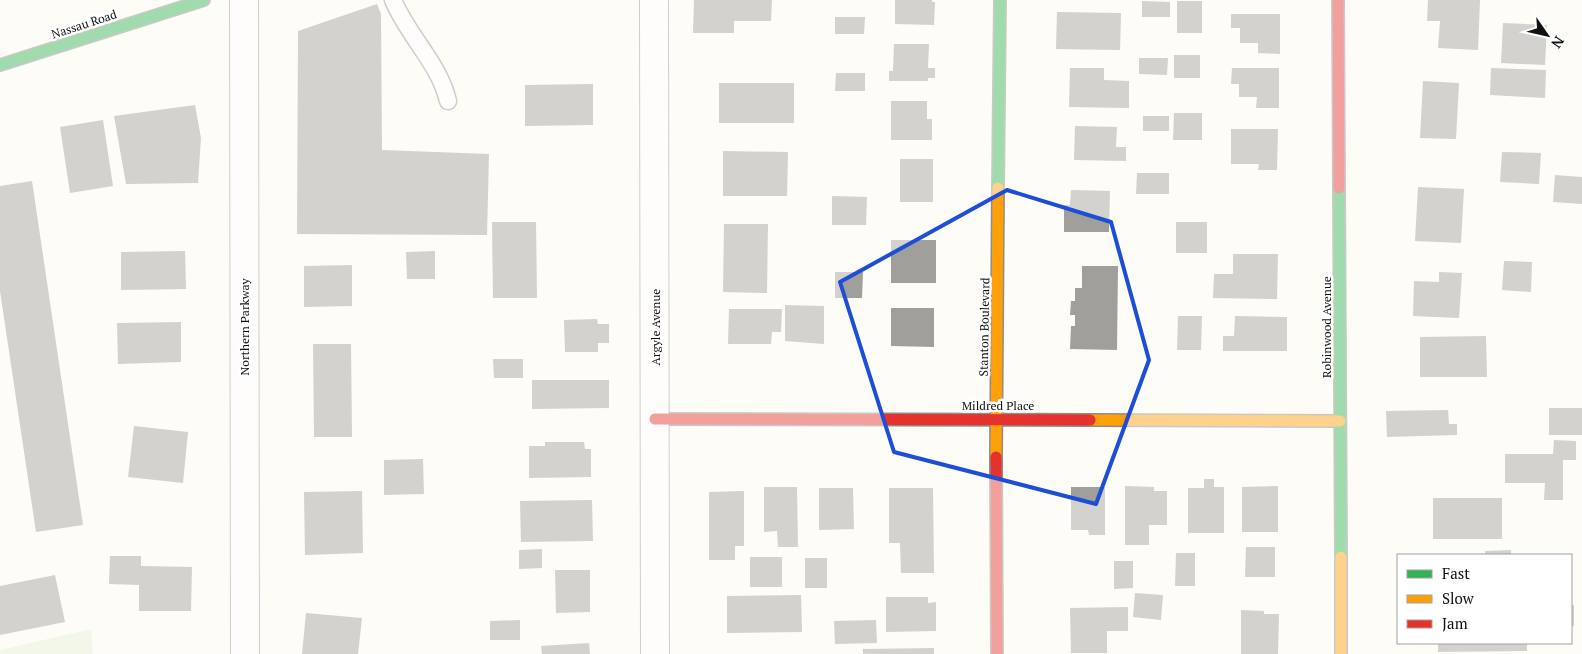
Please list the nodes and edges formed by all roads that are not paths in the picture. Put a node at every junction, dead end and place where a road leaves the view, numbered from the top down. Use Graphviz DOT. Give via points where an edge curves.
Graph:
graph roads {
  1 [pos="204,0"];
  2 [pos="244,0"];
  3 [pos="393,0"];
  4 [pos="654,0"];
  5 [pos="1000,0"];
  6 [pos="1338,0"];
  7 [pos="0,65"];
  8 [pos="448,101"];
  9 [pos="655,419"];
  10 [pos="996,419"];
  11 [pos="1340,421"];
  12 [pos="245,654"];
  13 [pos="655,654"];
  14 [pos="997,654"];
  15 [pos="1341,654"];
  1 -- 7 [label="street, Nassau Road"];
  2 -- 12 [label="street, Northern Parkway"];
  3 -- 8 [label="lane" via="444,86"];
  4 -- 9 [label="street, Argyle Avenue"];
  5 -- 10 [label="street, Stanton Boulevard"];
  6 -- 11 [label="street, Robinwood Avenue"];
  9 -- 10 [label="street, Mildred Place"];
  9 -- 13 [label="street, Argyle Avenue"];
  10 -- 11 [label="street, Mildred Place"];
  10 -- 14 [label="street, Stanton Boulevard"];
  11 -- 15 [label="street, Robinwood Avenue"];
}
